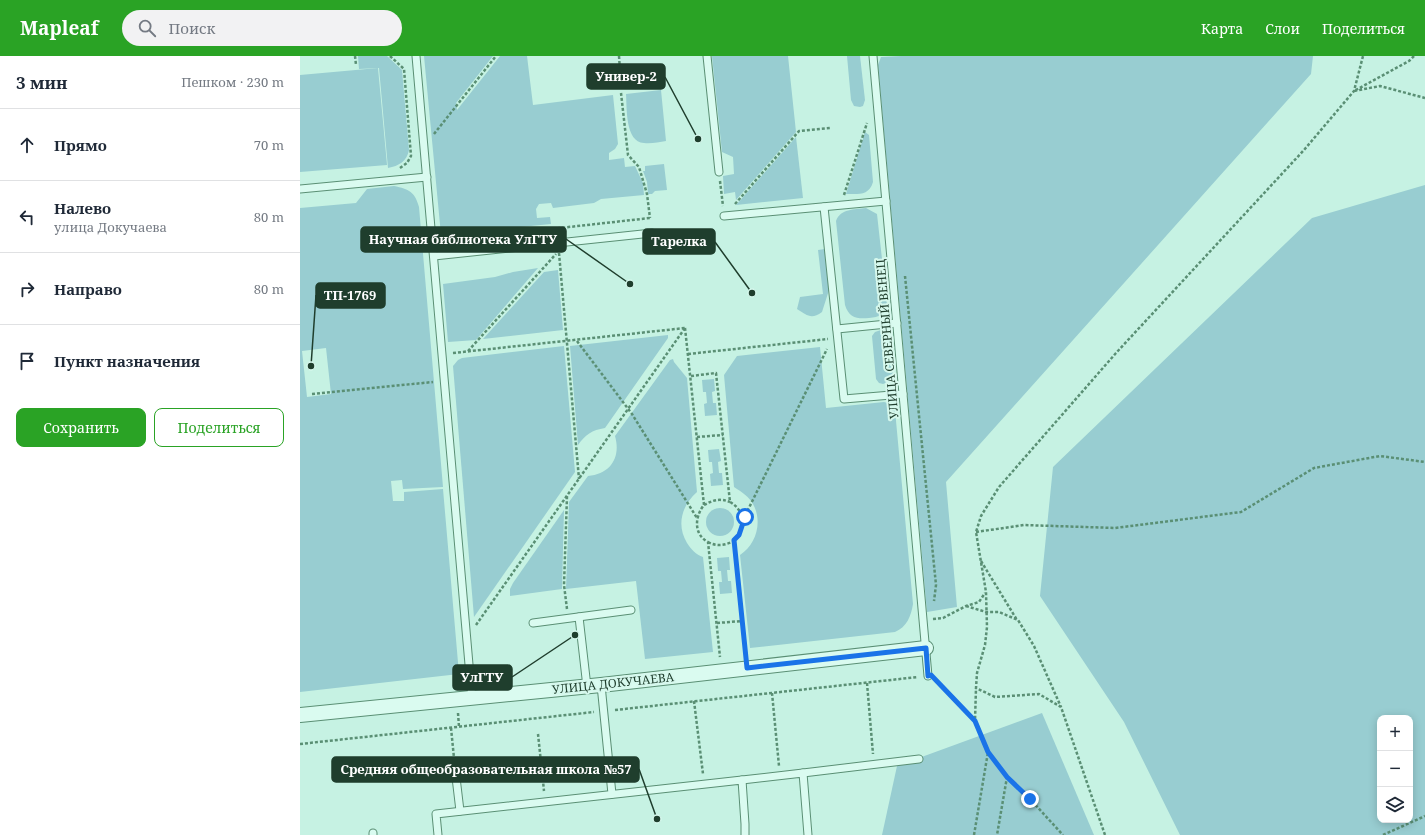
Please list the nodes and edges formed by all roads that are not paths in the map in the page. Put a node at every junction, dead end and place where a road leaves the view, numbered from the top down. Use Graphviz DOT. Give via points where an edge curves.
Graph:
graph roads {
  1 [pos="416,56"];
  2 [pos="707,56"];
  3 [pos="873,56"];
  4 [pos="719,172"];
  5 [pos="427,178"];
  6 [pos="300,189"];
  7 [pos="886,201"];
  8 [pos="824,207"];
  9 [pos="724,216"];
  10 [pos="652,233"];
  11 [pos="434,256"];
  12 [pos="897,323"];
  13 [pos="837,329"];
  14 [pos="903,394"];
  15 [pos="631,610"];
  16 [pos="579,617"];
  17 [pos="533,622"];
  18 [pos="926,648"];
  19 [pos="928,676"];
  20 [pos="602,685"];
  21 [pos="586,687"];
  22 [pos="472,699"];
  23 [pos="300,715"];
  24 [pos="919,759"];
  25 [pos="455,769"];
  26 [pos="803,773"];
  27 [pos="742,780"];
  28 [pos="612,794"];
  29 [pos="460,811"];
  30 [pos="438,835"];
  31 [pos="745,835"];
  32 [pos="808,835"];
  1 -- 5 [label="lane"];
  2 -- 4 [label="lane"];
  3 -- 7 [label="lane, УЛИЦА СЕВЕРНЫЙ ВЕНЕЦ"];
  5 -- 6 [label="lane"];
  5 -- 11 [label="lane"];
  7 -- 8 [label="lane"];
  7 -- 12 [label="lane, УЛИЦА СЕВЕРНЫЙ ВЕНЕЦ"];
  8 -- 9 [label="lane"];
  8 -- 13 [label="lane"];
  10 -- 11 [label="lane"];
  11 -- 22 [label="lane"];
  12 -- 13 [label="lane"];
  12 -- 14 [label="lane, УЛИЦА СЕВЕРНЫЙ ВЕНЕЦ"];
  13 -- 14 [label="lane" via="844,399"];
  14 -- 18 [label="lane, УЛИЦА СЕВЕРНЫЙ ВЕНЕЦ"];
  15 -- 16 [label="lane"];
  16 -- 17 [label="lane"];
  16 -- 21 [label="lane"];
  18 -- 19 [label="lane, УЛИЦА СЕВЕРНЫЙ ВЕНЕЦ"];
  18 -- 20 [label="street, УЛИЦА ДОКУЧАЕВА"];
  20 -- 21 [label="street, УЛИЦА ДОКУЧАЕВА"];
  20 -- 28 [label="lane"];
  21 -- 22 [label="street, УЛИЦА ДОКУЧАЕВА"];
  22 -- 23 [label="street, УЛИЦА ДОКУЧАЕВА"];
  24 -- 26 [label="lane"];
  25 -- 29 [label="lane"];
  26 -- 27 [label="lane"];
  26 -- 32 [label="lane"];
  27 -- 28 [label="lane"];
  27 -- 31 [label="lane"];
  28 -- 29 [label="lane"];
  29 -- 30 [label="lane" via="436,814"];
}
